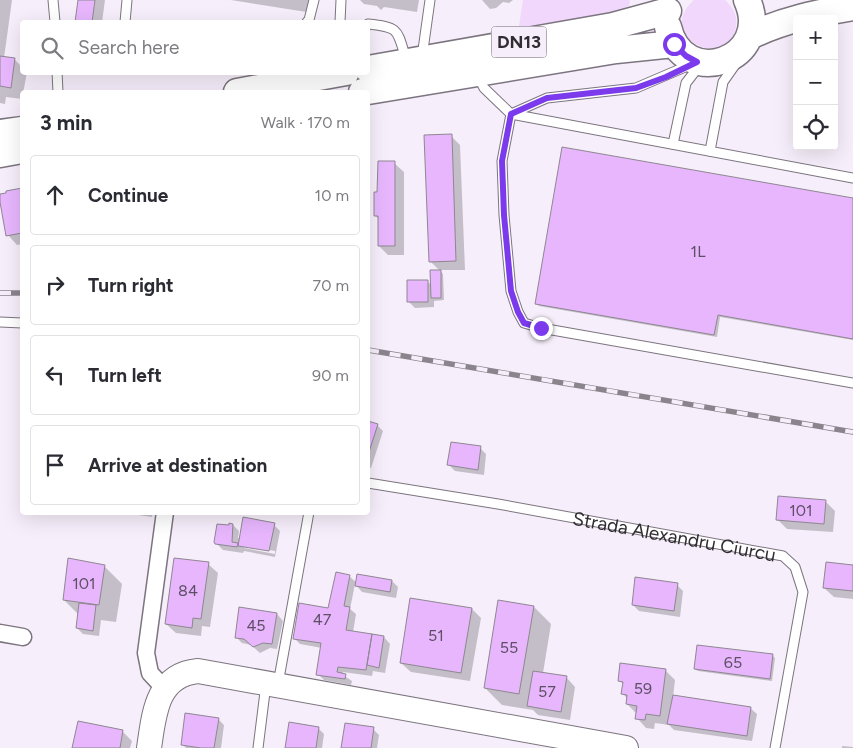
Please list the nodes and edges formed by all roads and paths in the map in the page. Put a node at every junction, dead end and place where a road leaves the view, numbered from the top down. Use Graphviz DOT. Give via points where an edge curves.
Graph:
graph roads {
  1 [pos="52,0"];
  2 [pos="127,0"];
  3 [pos="314,0"];
  4 [pos="341,0"];
  5 [pos="430,0"];
  6 [pos="747,0"];
  7 [pos="668,5"];
  8 [pos="853,7"];
  9 [pos="55,20"];
  10 [pos="125,20"];
  11 [pos="309,20"];
  12 [pos="340,20"];
  13 [pos="370,24"];
  14 [pos="748,40"];
  15 [pos="674,44"];
  16 [pos="414,60"];
  17 [pos="700,62"];
  18 [pos="370,69"];
  19 [pos="477,73"];
  20 [pos="57,75"];
  21 [pos="326,75"];
  22 [pos="58,90"];
  23 [pos="243,90"];
  24 [pos="370,91"];
  25 [pos="511,114"];
  26 [pos="20,130"];
  27 [pos="0,133"];
  28 [pos="672,144"];
  29 [pos="20,150"];
  30 [pos="710,151"];
  31 [pos="0,154"];
  32 [pos="853,178"];
  33 [pos="0,322"];
  34 [pos="20,323"];
  35 [pos="853,383"];
  36 [pos="370,483"];
  37 [pos="165,515"];
  38 [pos="308,515"];
  39 [pos="0,633"];
  40 [pos="23,637"];
  41 [pos="272,685"];
  42 [pos="164,688"];
  43 [pos="149,748"];
  44 [pos="258,748"];
  45 [pos="626,748"];
  46 [pos="775,748"];
  1 -- 9 [label="lane"];
  2 -- 10 [label="lane"];
  3 -- 11 [label="lane"];
  4 -- 12 [label="lane"];
  5 -- 16 [label="lane"];
  6 -- 14 [label="main road" via="752,21"];
  7 -- 15 [label="main road, DN13" via="668,28"];
  7 -- 16 [label="main road, DN13" via="613,26"];
  8 -- 14 [label="main road" via="767,28"];
  13 -- 16 [label="lane" via="395,30"];
  14 -- 17 [label="main road" via="730,58 712,63"];
  14 -- 30 [label="lane" via="723,82"];
  15 -- 17 [label="main road" via="686,56"];
  15 -- 19 [label="main road, DN13" via="616,50"];
  16 -- 18 [label="main road, DN13"];
  17 -- 25 [label="lane" via="636,88 547,98"];
  17 -- 28 [label="lane" via="686,83"];
  19 -- 24 [label="main road, DN13"];
  19 -- 25 [label="lane" via="484,88"];
  20 -- 22 [label="lane"];
  21 -- 23 [label="main road" via="263,83"];
  25 -- 28 [label="lane"];
  25 -- 35 [label="lane" via="502,161 504,215 511,291 524,323"];
  26 -- 27 [label="main road"];
  28 -- 30 [label="lane"];
  29 -- 31 [label="main road"];
  30 -- 32 [label="lane"];
  33 -- 34 [label="lane"];
  36 -- 46 [label="lane, Strada Alexandru Ciurcu" via="784,556 795,567 803,592"];
  37 -- 42 [label="street" via="146,653 150,673"];
  38 -- 41 [label="lane"];
  39 -- 40 [label="street"];
  41 -- 42 [label="street" via="198,671 175,678"];
  41 -- 44 [label="lane"];
  41 -- 45 [label="street"];
  42 -- 43 [label="street" via="158,701"];
}
